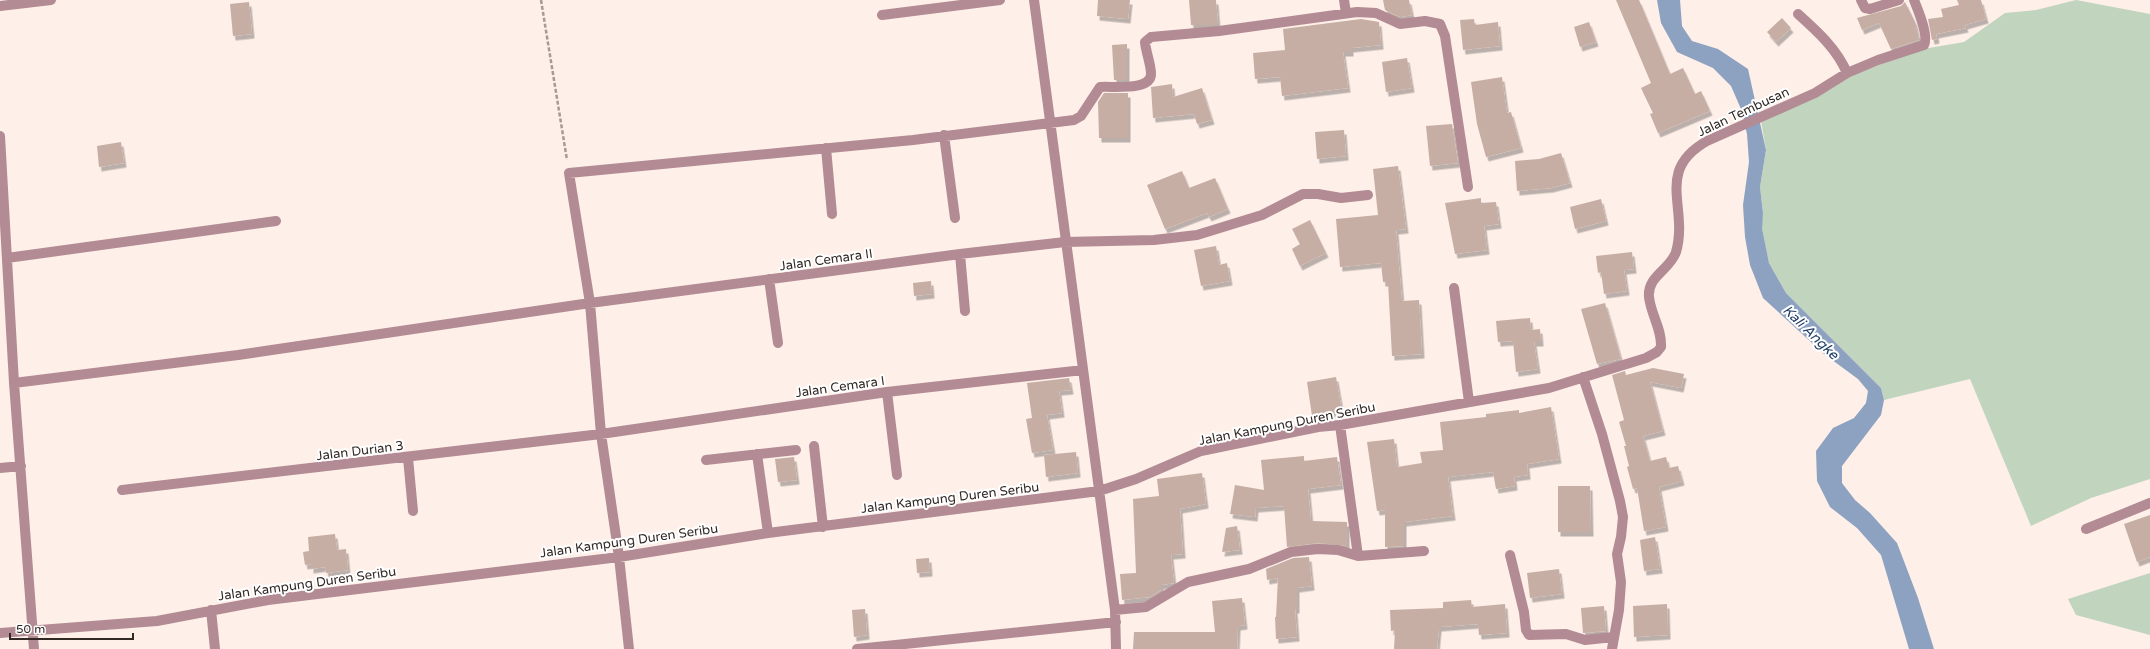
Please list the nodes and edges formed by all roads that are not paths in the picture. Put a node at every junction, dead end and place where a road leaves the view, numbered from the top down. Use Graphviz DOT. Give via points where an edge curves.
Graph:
graph roads {
  1 [pos="51,0"];
  2 [pos="1000,0"];
  3 [pos="1034,0"];
  4 [pos="1344,0"];
  5 [pos="1861,0"];
  6 [pos="1899,0"];
  7 [pos="1914,0"];
  8 [pos="968,2"];
  9 [pos="0,6"];
  10 [pos="1346,13"];
  11 [pos="1798,14"];
  12 [pos="882,15"];
  13 [pos="1847,73"];
  14 [pos="1051,122"];
  15 [pos="944,135"];
  16 [pos="0,136"];
  17 [pos="826,148"];
  18 [pos="1468,187"];
  19 [pos="1368,195"];
  20 [pos="832,214"];
  21 [pos="955,218"];
  22 [pos="276,221"];
  23 [pos="1065,242"];
  24 [pos="960,254"];
  25 [pos="7,258"];
  26 [pos="769,279"];
  27 [pos="1454,288"];
  28 [pos="590,302"];
  29 [pos="965,311"];
  30 [pos="778,343"];
  31 [pos="1083,370"];
  32 [pos="1583,377"];
  33 [pos="14,383"];
  34 [pos="887,392"];
  35 [pos="1469,402"];
  36 [pos="1340,425"];
  37 [pos="601,434"];
  38 [pos="814,446"];
  39 [pos="796,450"];
  40 [pos="756,454"];
  41 [pos="408,458"];
  42 [pos="706,460"];
  43 [pos="21,466"];
  44 [pos="0,468"];
  45 [pos="897,474"];
  46 [pos="122,490"];
  47 [pos="1099,491"];
  48 [pos="2150,503"];
  49 [pos="413,511"];
  50 [pos="823,527"];
  51 [pos="2086,529"];
  52 [pos="768,534"];
  53 [pos="1424,551"];
  54 [pos="1510,555"];
  55 [pos="1358,556"];
  56 [pos="618,557"];
  57 [pos="211,610"];
  58 [pos="1115,610"];
  59 [pos="1116,622"];
  60 [pos="32,631"];
  61 [pos="0,633"];
  62 [pos="1614,637"];
  63 [pos="34,649"];
  64 [pos="215,649"];
  65 [pos="629,649"];
  66 [pos="857,649"];
  67 [pos="1116,649"];
  68 [pos="1612,649"];
  1 -- 9 [label="street"];
  2 -- 8 [label="street"];
  3 -- 14 [label="street"];
  4 -- 10 [label="street"];
  5 -- 6 [label="street" via="1865,8 1870,9"];
  7 -- 13 [label="street, Jalan Tembusan" via="1925,35 1924,45"];
  8 -- 12 [label="street"];
  10 -- 14 [label="street" via="1224,31 1151,36 1145,42 1151,72 1147,83 1140,86 1100,88 1081,116 1074,120"];
  10 -- 18 [label="street" via="1376,13 1400,24 1425,21 1440,24 1445,36"];
  11 -- 13 [label="street" via="1835,51"];
  13 -- 32 [label="street, Jalan Tembusan" via="1828,87 1698,146 1680,164 1676,178 1679,220 1676,253 1650,286 1649,297 1658,324 1661,347 1646,358"];
  14 -- 15 [label="street"];
  14 -- 23 [label="street"];
  15 -- 17 [label="street"];
  15 -- 21 [label="street"];
  16 -- 25 [label="street"];
  17 -- 20 [label="street"];
  17 -- 28 [label="street" via="570,173"];
  19 -- 23 [label="street, Jalan Cemara II" via="1341,198 1303,194 1262,215 1197,235 1154,240"];
  22 -- 25 [label="street"];
  23 -- 24 [label="street, Jalan Cemara II"];
  23 -- 31 [label="street"];
  24 -- 26 [label="street, Jalan Cemara II"];
  24 -- 29 [label="street"];
  25 -- 33 [label="street"];
  26 -- 28 [label="street, Jalan Cemara II"];
  26 -- 30 [label="street"];
  27 -- 35 [label="street"];
  28 -- 33 [label="street, Jalan Cemara II" via="238,355"];
  28 -- 37 [label="street"];
  31 -- 34 [label="street, Jalan Cemara I"];
  31 -- 47 [label="street"];
  32 -- 35 [label="street, Jalan Kampung Duren Seribu" via="1549,388"];
  32 -- 62 [label="street" via="1602,434 1623,517 1617,554 1621,582"];
  33 -- 43 [label="street"];
  34 -- 37 [label="street, Jalan Cemara I"];
  34 -- 45 [label="street"];
  35 -- 36 [label="street, Jalan Kampung Duren Seribu"];
  36 -- 47 [label="street, Jalan Kampung Duren Seribu" via="1318,427 1201,451 1136,479"];
  36 -- 55 [label="street"];
  37 -- 41 [label="street, Jalan Durian 3"];
  37 -- 56 [label="street"];
  38 -- 50 [label="street"];
  39 -- 40 [label="street"];
  40 -- 42 [label="street"];
  40 -- 52 [label="street"];
  41 -- 46 [label="street, Jalan Durian 3"];
  41 -- 49 [label="street"];
  43 -- 44 [label="street"];
  43 -- 60 [label="street"];
  47 -- 50 [label="street, Jalan Kampung Duren Seribu"];
  47 -- 58 [label="street"];
  48 -- 51 [label="street"];
  50 -- 52 [label="street, Jalan Kampung Duren Seribu"];
  52 -- 56 [label="street, Jalan Kampung Duren Seribu"];
  53 -- 55 [label="street"];
  54 -- 62 [label="street" via="1529,635 1566,634 1585,640"];
  55 -- 58 [label="street" via="1338,550 1291,552 1249,569 1188,582 1146,607"];
  56 -- 57 [label="street, Jalan Kampung Duren Seribu" via="268,600"];
  56 -- 65 [label="street"];
  57 -- 60 [label="street, Jalan Kampung Duren Seribu" via="156,621"];
  57 -- 64 [label="street"];
  58 -- 59 [label="street"];
  59 -- 66 [label="street"];
  59 -- 67 [label="street"];
  60 -- 61 [label="street, Jalan Kampung Duren Seribu"];
  60 -- 63 [label="street"];
  62 -- 68 [label="street"];
}
